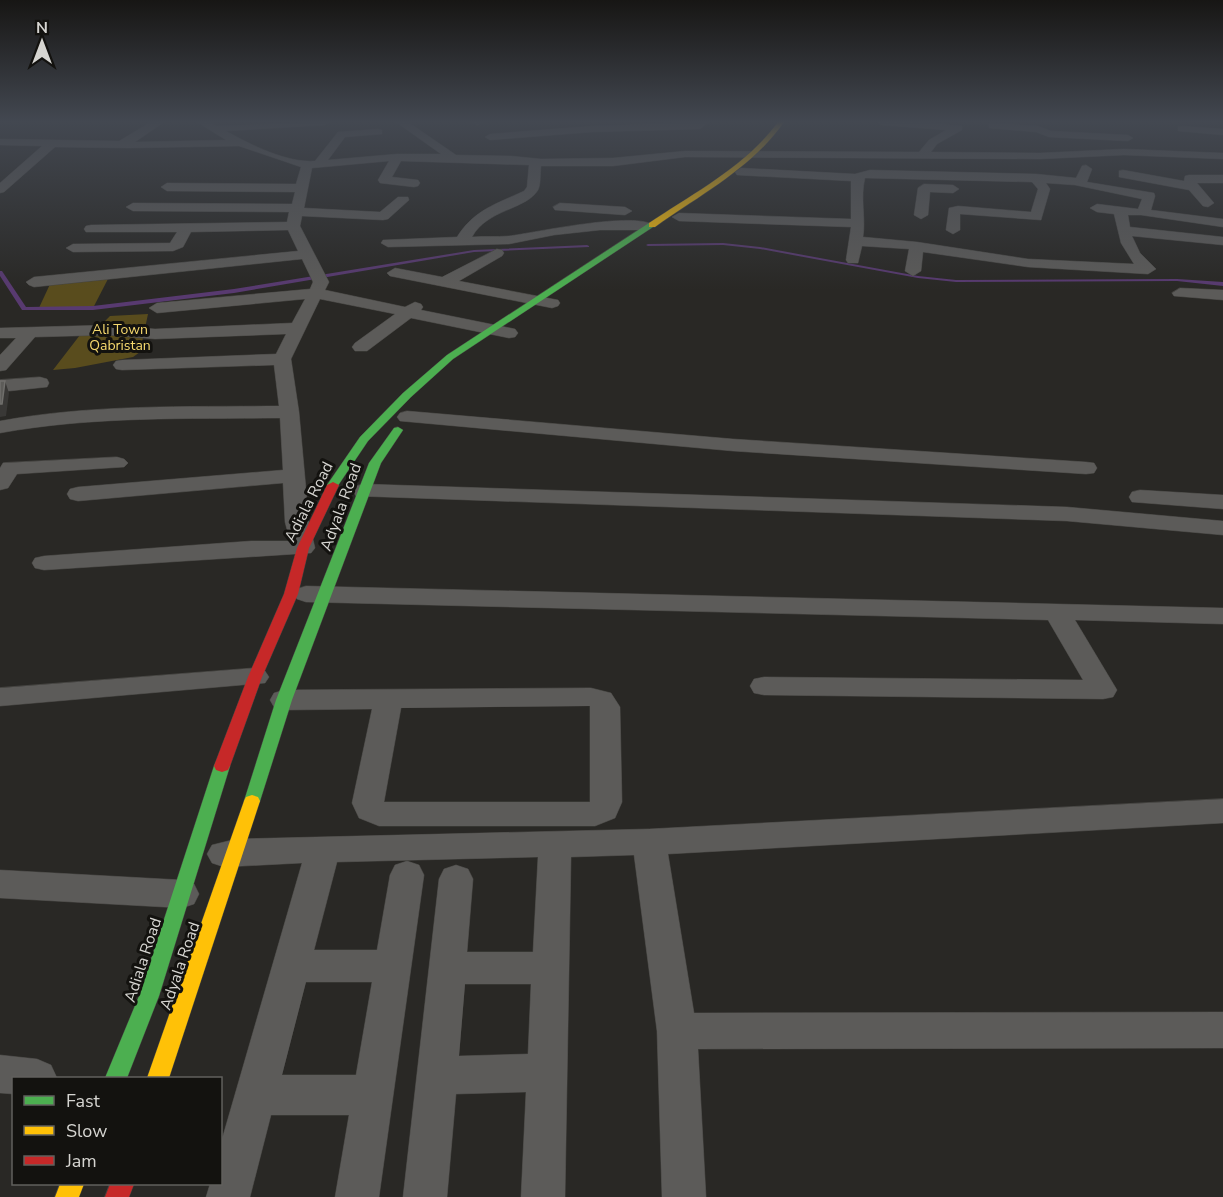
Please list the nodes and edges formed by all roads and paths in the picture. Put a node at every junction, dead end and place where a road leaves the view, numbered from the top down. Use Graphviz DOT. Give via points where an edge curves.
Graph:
graph roads {
  1 [pos="969,177"];
  2 [pos="12,178"];
  3 [pos="307,178"];
  4 [pos="385,178"];
  5 [pos="534,178"];
  6 [pos="718,178"];
  7 [pos="733,178"];
  8 [pos="858,178"];
  9 [pos="975,178"];
  10 [pos="1087,178"];
  11 [pos="1141,178"];
  12 [pos="1223,179"];
  13 [pos="1081,182"];
  14 [pos="414,183"];
  15 [pos="166,187"];
  16 [pos="1037,187"];
  17 [pos="302,188"];
  18 [pos="1195,188"];
  19 [pos="0,189"];
  20 [pos="974,190"];
  21 [pos="997,190"];
  22 [pos="1223,192"];
  23 [pos="403,200"];
  24 [pos="1208,203"];
  25 [pos="133,207"];
  26 [pos="560,207"];
  27 [pos="1097,208"];
  28 [pos="1120,210"];
  29 [pos="1146,213"];
  30 [pos="295,215"];
  31 [pos="921,215"];
  32 [pos="662,216"];
  33 [pos="679,217"];
  34 [pos="858,223"];
  35 [pos="1223,223"];
  36 [pos="646,226"];
  37 [pos="397,227"];
  38 [pos="186,228"];
  39 [pos="91,229"];
  40 [pos="953,230"];
  41 [pos="1124,231"];
  42 [pos="462,241"];
  43 [pos="856,241"];
  44 [pos="1223,241"];
  45 [pos="917,246"];
  46 [pos="73,248"];
  47 [pos="496,252"];
  48 [pos="308,254"];
  49 [pos="853,260"];
  50 [pos="913,271"];
  51 [pos="395,273"];
  52 [pos="318,281"];
  53 [pos="34,282"];
  54 [pos="440,291"];
  55 [pos="1180,292"];
  56 [pos="1223,295"];
  57 [pos="534,300"];
  58 [pos="552,303"];
  59 [pos="157,308"];
  60 [pos="407,312"];
  61 [pos="298,328"];
  62 [pos="491,329"];
  63 [pos="30,332"];
  64 [pos="0,333"];
  65 [pos="509,333"];
  66 [pos="361,347"];
  67 [pos="482,353"];
  68 [pos="282,359"];
  69 [pos="122,365"];
  70 [pos="0,366"];
  71 [pos="40,383"];
  72 [pos="0,386"];
  73 [pos="413,411"];
  74 [pos="289,412"];
  75 [pos="0,427"];
  76 [pos="117,463"];
  77 [pos="1086,468"];
  78 [pos="294,476"];
  79 [pos="0,483"];
  80 [pos="364,490"];
  81 [pos="78,494"];
  82 [pos="1140,497"];
  83 [pos="1223,502"];
  84 [pos="1223,528"];
  85 [pos="303,548"];
  86 [pos="44,563"];
  87 [pos="291,594"];
  88 [pos="326,594"];
  89 [pos="1057,612"];
  90 [pos="1215,616"];
  91 [pos="1223,638"];
  92 [pos="255,677"];
  93 [pos="764,686"];
  94 [pos="0,697"];
  95 [pos="284,700"];
  96 [pos="388,700"];
  97 [pos="1223,811"];
  98 [pos="649,842"];
  99 [pos="555,844"];
  100 [pos="323,850"];
  101 [pos="236,852"];
  102 [pos="192,862"];
  103 [pos="407,875"];
  104 [pos="456,879"];
  105 [pos="0,884"];
  106 [pos="182,894"];
  107 [pos="291,966"];
  108 [pos="391,966"];
  109 [pos="448,968"];
  110 [pos="551,968"];
  111 [pos="1223,1030"];
  112 [pos="677,1031"];
  113 [pos="547,1073"];
  114 [pos="0,1074"];
  115 [pos="438,1075"];
  116 [pos="28,1077"];
  117 [pos="116,1077"];
  118 [pos="158,1077"];
  119 [pos="256,1095"];
  120 [pos="374,1095"];
  121 [pos="228,1197"];
  122 [pos="357,1197"];
  123 [pos="425,1197"];
  124 [pos="543,1197"];
  125 [pos="684,1197"];
  1 -- 20 [label="street"];
  2 -- 19 [label="street"];
  3 -- 17 [label="street"];
  4 -- 14 [label="street"];
  5 -- 42 [label="street" via="528,194 484,215 472,224"];
  6 -- 32 [label="main road, Adiala Road"];
  7 -- 33 [label="main road"];
  8 -- 34 [label="street"];
  9 -- 16 [label="street"];
  10 -- 13 [label="street"];
  11 -- 18 [label="street"];
  12 -- 18 [label="street" via="1189,179"];
  13 -- 16 [label="street"];
  13 -- 29 [label="street" via="1149,196"];
  15 -- 17 [label="street" via="233,184"];
  16 -- 40 [label="street" via="1036,217 958,210 954,212"];
  17 -- 30 [label="street"];
  18 -- 22 [label="street"];
  18 -- 24 [label="street"];
  20 -- 21 [label="street"];
  20 -- 31 [label="street" via="924,188"];
  23 -- 30 [label="street" via="383,216"];
  25 -- 30 [label="street"];
  26 -- 32 [label="street"];
  27 -- 28 [label="street"];
  28 -- 29 [label="street"];
  28 -- 41 [label="street"];
  29 -- 35 [label="street"];
  30 -- 38 [label="street"];
  30 -- 48 [label="street"];
  32 -- 36 [label="main road, Adiala Road"];
  33 -- 34 [label="street"];
  33 -- 58 [label="main road"];
  34 -- 43 [label="street"];
  36 -- 42 [label="street" via="600,226 515,240"];
  36 -- 57 [label="main road, Adiala Road"];
  37 -- 42 [label="street" via="388,243"];
  38 -- 39 [label="street"];
  38 -- 46 [label="street" via="173,247"];
  41 -- 44 [label="street"];
  41 -- 45 [label="street" via="1133,256 1148,269 1065,259 1028,263"];
  43 -- 45 [label="street"];
  43 -- 49 [label="street"];
  45 -- 50 [label="street"];
  47 -- 54 [label="street"];
  48 -- 52 [label="street"];
  48 -- 53 [label="street"];
  51 -- 54 [label="street"];
  52 -- 59 [label="street"];
  52 -- 60 [label="street"];
  52 -- 61 [label="street"];
  54 -- 57 [label="street"];
  54 -- 60 [label="street"];
  55 -- 56 [label="street"];
  57 -- 58 [label="street"];
  57 -- 62 [label="main road, Adiala Road"];
  58 -- 65 [label="main road"];
  60 -- 62 [label="street"];
  60 -- 66 [label="street"];
  61 -- 63 [label="street" via="155,334 109,330"];
  61 -- 68 [label="street"];
  62 -- 65 [label="street"];
  62 -- 85 [label="main road, Adiala Road" via="450,357 364,439 334,482"];
  63 -- 64 [label="street"];
  63 -- 70 [label="street"];
  65 -- 67 [label="main road"];
  68 -- 69 [label="street"];
  68 -- 74 [label="street"];
  71 -- 72 [label="street"];
  73 -- 77 [label="street" via="733,445"];
  73 -- 80 [label="main road, Adyala Road" via="375,463"];
  74 -- 75 [label="street" via="104,415 25,421"];
  74 -- 78 [label="street"];
  76 -- 79 [label="street" via="10,468"];
  78 -- 81 [label="street"];
  78 -- 85 [label="street"];
  80 -- 84 [label="street" via="1067,514"];
  80 -- 88 [label="main road, Adyala Road"];
  82 -- 83 [label="street"];
  85 -- 86 [label="street" via="251,548"];
  85 -- 87 [label="main road, Adiala Road"];
  87 -- 88 [label="street"];
  87 -- 92 [label="main road, Adiala Road"];
  88 -- 89 [label="street"];
  88 -- 95 [label="main road, Adyala Road"];
  89 -- 90 [label="street"];
  89 -- 93 [label="street" via="1103,690"];
  90 -- 91 [label="street"];
  92 -- 94 [label="street"];
  92 -- 102 [label="main road, Adiala Road"];
  95 -- 96 [label="street"];
  95 -- 101 [label="main road, Adyala Road"];
  96 -- 96 [label="street" via="601,700 606,707 604,810 595,814 379,814 370,810 368,803"];
  97 -- 98 [label="street"];
  98 -- 99 [label="street"];
  98 -- 112 [label="street"];
  99 -- 100 [label="street"];
  99 -- 110 [label="street"];
  100 -- 101 [label="street"];
  100 -- 107 [label="street"];
  101 -- 102 [label="street"];
  101 -- 118 [label="main road, Adyala Road"];
  102 -- 106 [label="main road, Adiala Road"];
  103 -- 108 [label="street"];
  104 -- 109 [label="street"];
  105 -- 106 [label="street"];
  106 -- 117 [label="main road, Adiala Road" via="149,996"];
  107 -- 108 [label="street"];
  107 -- 119 [label="street"];
  108 -- 120 [label="street"];
  109 -- 110 [label="street"];
  109 -- 115 [label="street"];
  110 -- 113 [label="street"];
  111 -- 112 [label="street"];
  112 -- 125 [label="street"];
  113 -- 115 [label="street"];
  113 -- 124 [label="street"];
  114 -- 116 [label="street"];
  115 -- 123 [label="street"];
  119 -- 120 [label="street"];
  119 -- 121 [label="street"];
  120 -- 122 [label="street"];
}
